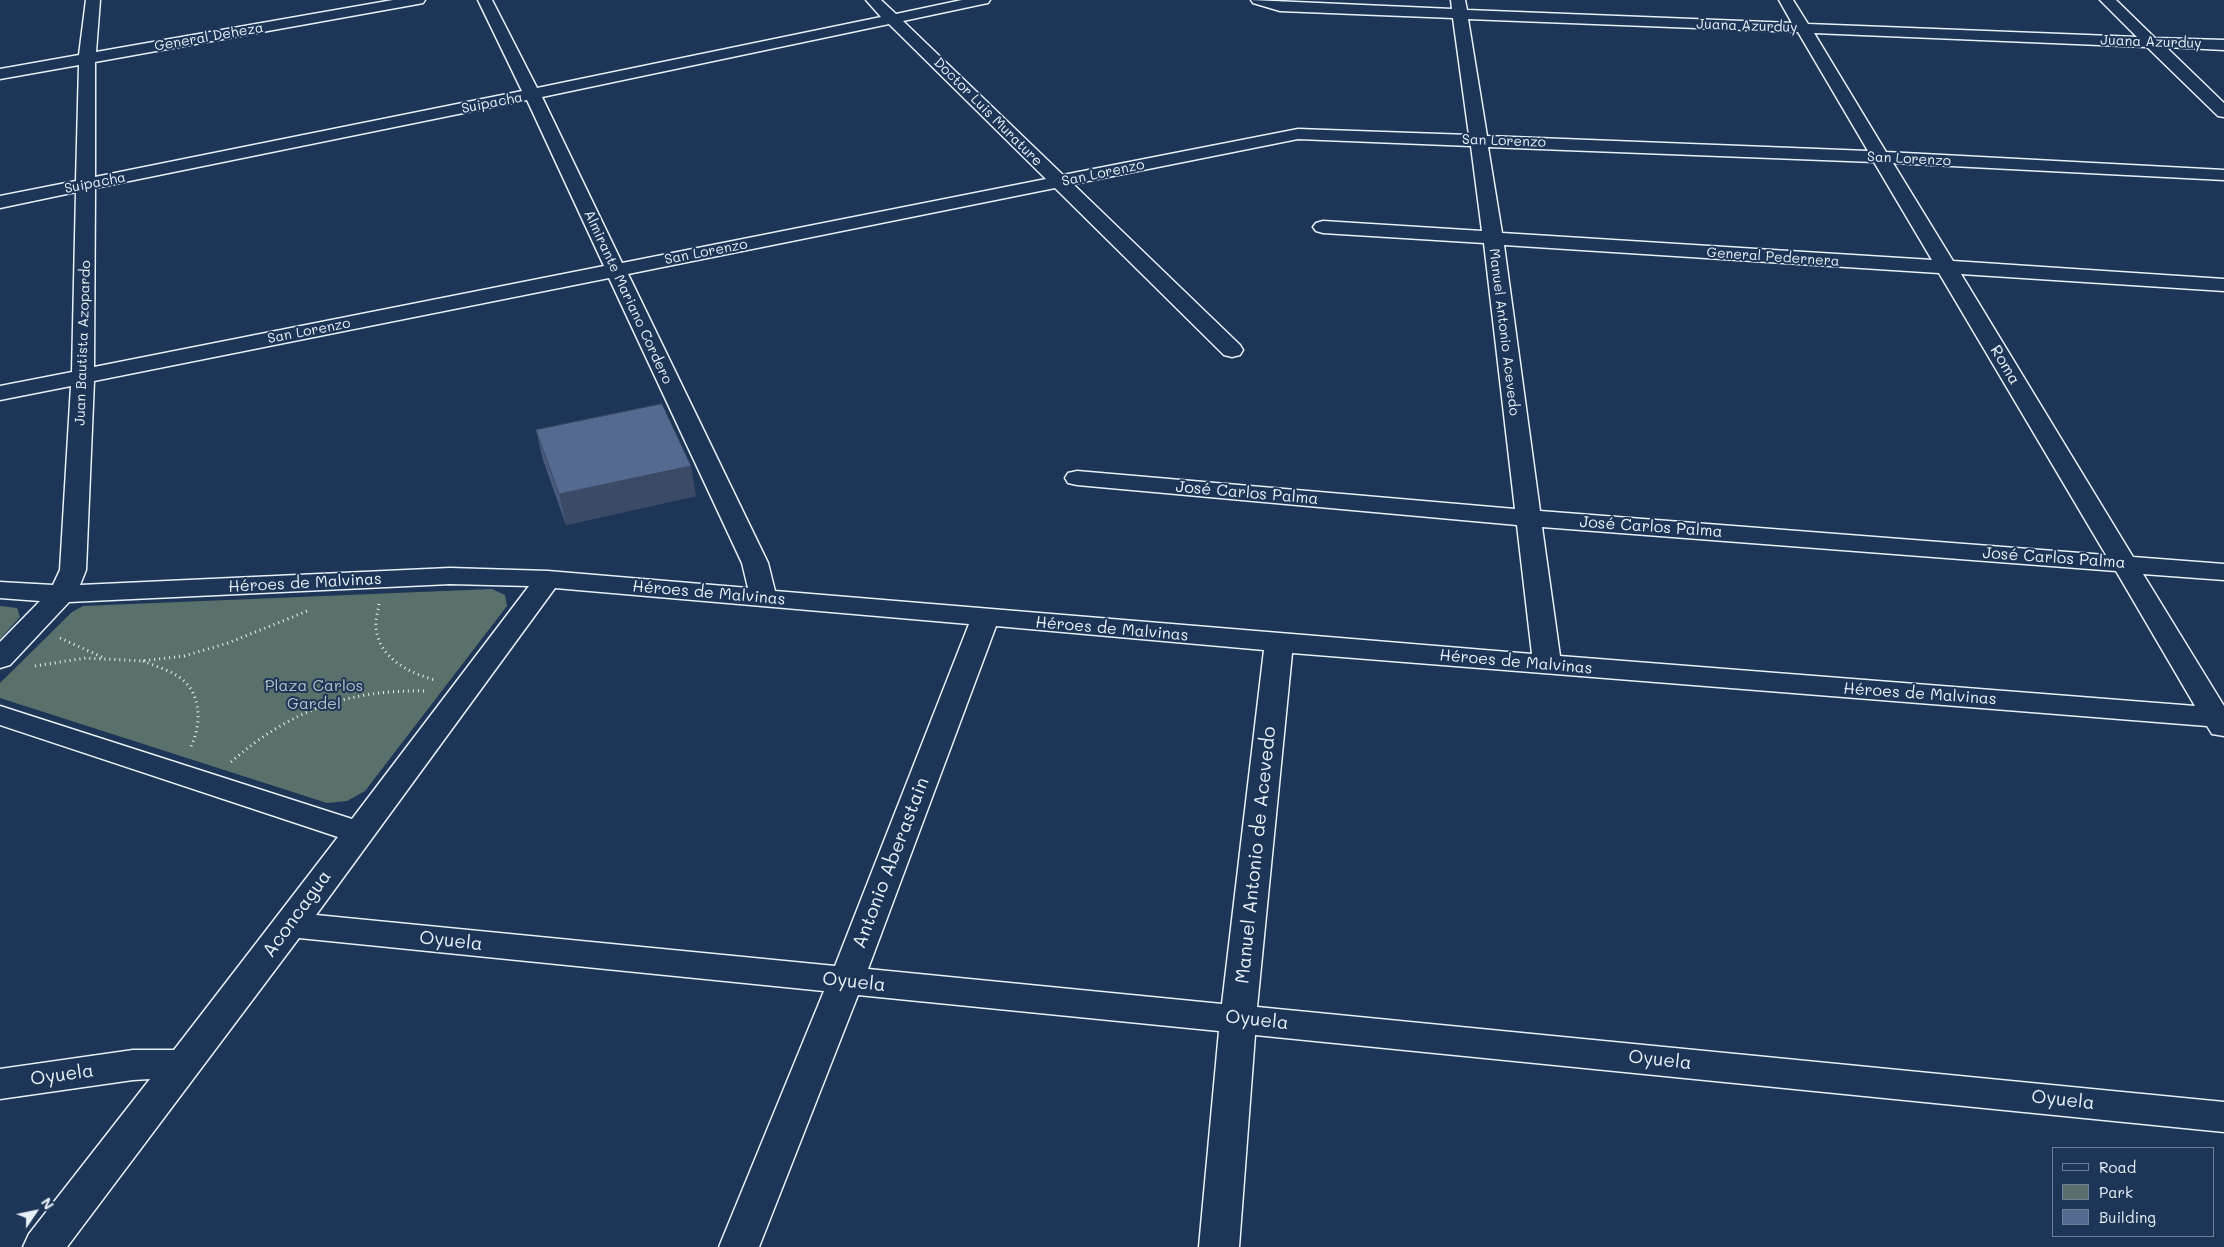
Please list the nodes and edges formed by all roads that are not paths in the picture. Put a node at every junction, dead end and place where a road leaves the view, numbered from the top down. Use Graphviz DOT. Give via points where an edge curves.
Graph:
graph roads {
  1 [pos="93,0"];
  2 [pos="418,0"];
  3 [pos="485,0"];
  4 [pos="873,0"];
  5 [pos="983,0"];
  6 [pos="1786,0"];
  7 [pos="2107,0"];
  8 [pos="1264,2"];
  9 [pos="1459,8"];
  10 [pos="892,18"];
  11 [pos="1802,28"];
  12 [pos="2151,42"];
  13 [pos="2224,45"];
  14 [pos="87,59"];
  15 [pos="0,74"];
  16 [pos="532,94"];
  17 [pos="2224,112"];
  18 [pos="1480,140"];
  19 [pos="1879,158"];
  20 [pos="2224,175"];
  21 [pos="1058,182"];
  22 [pos="87,185"];
  23 [pos="0,202"];
  24 [pos="1323,227"];
  25 [pos="1493,238"];
  26 [pos="1947,268"];
  27 [pos="615,270"];
  28 [pos="2224,284"];
  29 [pos="1232,350"];
  30 [pos="83,377"];
  31 [pos="0,393"];
  32 [pos="1078,478"];
  33 [pos="1527,518"];
  34 [pos="2123,563"];
  35 [pos="2224,572"];
  36 [pos="548,579"];
  37 [pos="0,590"];
  38 [pos="62,594"];
  39 [pos="763,597"];
  40 [pos="985,618"];
  41 [pos="1278,643"];
  42 [pos="0,659"];
  43 [pos="1548,665"];
  44 [pos="0,715"];
  45 [pos="2221,721"];
  46 [pos="357,832"];
  47 [pos="290,925"];
  48 [pos="846,981"];
  49 [pos="1238,1018"];
  50 [pos="184,1064"];
  51 [pos="0,1084"];
  52 [pos="2224,1116"];
  53 [pos="43,1247"];
  54 [pos="738,1247"];
  55 [pos="1219,1247"];
  1 -- 14 [label="street, Juan Bautista Azopardo"];
  2 -- 14 [label="street, General Deheza"];
  3 -- 16 [label="street, Almirante Mariano Cordero"];
  4 -- 10 [label="street, Doctor Luis Murature"];
  5 -- 10 [label="street, Suipacha"];
  6 -- 11 [label="street, Roma"];
  7 -- 12 [label="street"];
  8 -- 9 [label="street, Juana Azurduy"];
  9 -- 11 [label="street, Juana Azurduy"];
  9 -- 18 [label="street, Manuel Antonio Acevedo"];
  10 -- 16 [label="street, Suipacha"];
  10 -- 21 [label="street, Doctor Luis Murature"];
  11 -- 12 [label="street, Juana Azurduy"];
  11 -- 19 [label="street, Roma"];
  12 -- 13 [label="street, Juana Azurduy"];
  12 -- 17 [label="street"];
  14 -- 15 [label="street, General Deheza"];
  14 -- 22 [label="street, Juan Bautista Azopardo"];
  16 -- 22 [label="street, Suipacha"];
  16 -- 27 [label="street, Almirante Mariano Cordero"];
  18 -- 19 [label="street, San Lorenzo"];
  18 -- 21 [label="street, San Lorenzo" via="1298,134"];
  18 -- 25 [label="street, Manuel Antonio Acevedo"];
  19 -- 20 [label="street, San Lorenzo"];
  19 -- 26 [label="street, Roma"];
  21 -- 27 [label="street, San Lorenzo"];
  21 -- 29 [label="street, Doctor Luis Murature"];
  22 -- 23 [label="street, Suipacha"];
  22 -- 30 [label="street, Juan Bautista Azopardo"];
  24 -- 25 [label="street, General Pedernera"];
  25 -- 26 [label="street, General Pedernera"];
  25 -- 33 [label="street, Manuel Antonio Acevedo"];
  26 -- 28 [label="street, General Pedernera"];
  26 -- 34 [label="street, Roma"];
  27 -- 30 [label="street, San Lorenzo"];
  27 -- 39 [label="street, Almirante Mariano Cordero" via="755,563"];
  30 -- 31 [label="street, San Lorenzo"];
  30 -- 38 [label="street, Juan Bautista Azopardo" via="73,570"];
  32 -- 33 [label="street, José Carlos Palma"];
  33 -- 34 [label="street, José Carlos Palma"];
  33 -- 43 [label="street, Manuel Antonio Acevedo"];
  34 -- 35 [label="street, José Carlos Palma"];
  34 -- 45 [label="street, Roma"];
  36 -- 38 [label="street, Héroes de Malvinas" via="392,578"];
  36 -- 39 [label="street, Héroes de Malvinas"];
  36 -- 46 [label="street, Aconcagua"];
  37 -- 38 [label="street, Héroes de Malvinas"];
  38 -- 42 [label="street, Juan Bautista Azopardo"];
  39 -- 40 [label="street, Héroes de Malvinas"];
  40 -- 41 [label="street, Héroes de Malvinas"];
  40 -- 48 [label="street, Antonio Aberastain"];
  41 -- 43 [label="street, Héroes de Malvinas"];
  41 -- 49 [label="street, Manuel Antonio de Acevedo"];
  43 -- 45 [label="street, Héroes de Malvinas"];
  44 -- 46 [label="street"];
  46 -- 47 [label="street, Aconcagua"];
  47 -- 48 [label="street, Oyuela"];
  47 -- 50 [label="street, Aconcagua"];
  48 -- 49 [label="street, Oyuela"];
  48 -- 54 [label="street, Antonio Aberastain"];
  49 -- 52 [label="street, Oyuela"];
  49 -- 55 [label="street, Manuel Antonio de Acevedo"];
  50 -- 51 [label="street, Oyuela" via="133,1065"];
  50 -- 53 [label="street, Aconcagua"];
}
